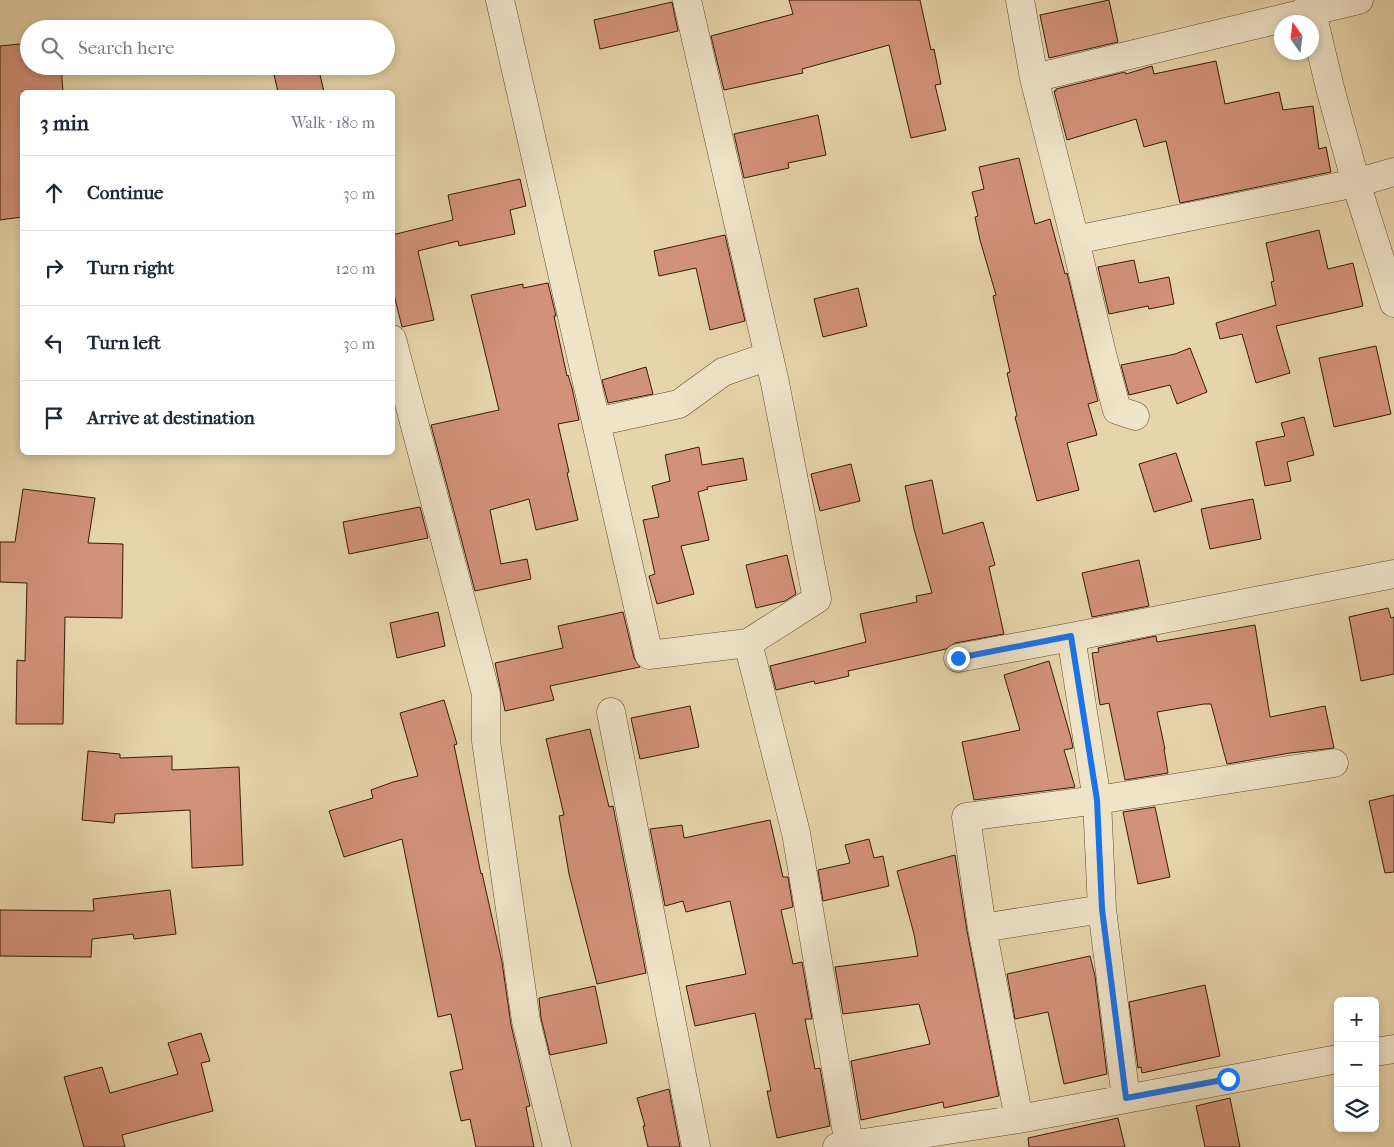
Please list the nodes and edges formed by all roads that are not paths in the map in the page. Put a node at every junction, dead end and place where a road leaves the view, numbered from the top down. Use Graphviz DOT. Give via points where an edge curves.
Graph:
graph roads {
  1 [pos="500,0"];
  2 [pos="687,0"];
  3 [pos="1020,0"];
  4 [pos="1359,0"];
  5 [pos="1311,5"];
  6 [pos="1034,78"];
  7 [pos="1394,172"];
  8 [pos="1356,183"];
  9 [pos="1075,240"];
  10 [pos="1394,303"];
  11 [pos="395,350"];
  12 [pos="769,356"];
  13 [pos="1135,416"];
  14 [pos="596,422"];
  15 [pos="1394,574"];
  16 [pos="1071,636"];
  17 [pos="748,643"];
  18 [pos="958,658"];
  19 [pos="611,712"];
  20 [pos="1334,763"];
  21 [pos="1097,800"];
  22 [pos="1102,909"];
  23 [pos="982,928"];
  24 [pos="1394,1049"];
  25 [pos="1379,1051"];
  26 [pos="1334,1060"];
  27 [pos="1126,1098"];
  28 [pos="1019,1119"];
  29 [pos="843,1146"];
  30 [pos="557,1147"];
  31 [pos="696,1147"];
  1 -- 14 [label="street"];
  2 -- 12 [label="street"];
  3 -- 6 [label="street"];
  4 -- 5 [label="street"];
  5 -- 6 [label="street"];
  5 -- 8 [label="street"];
  6 -- 9 [label="street"];
  7 -- 8 [label="street"];
  8 -- 9 [label="street"];
  8 -- 10 [label="street"];
  9 -- 13 [label="street" via="1117,410"];
  11 -- 30 [label="street" via="486,694 486,741 526,1021"];
  12 -- 14 [label="street" via="723,372 679,404"];
  12 -- 17 [label="street" via="817,599"];
  14 -- 17 [label="street" via="649,655"];
  15 -- 16 [label="street"];
  16 -- 18 [label="street"];
  16 -- 21 [label="street"];
  17 -- 29 [label="street" via="796,833"];
  19 -- 31 [label="street"];
  20 -- 21 [label="street"];
  21 -- 22 [label="street"];
  21 -- 23 [label="street" via="966,817"];
  22 -- 23 [label="street"];
  22 -- 27 [label="street"];
  23 -- 28 [label="street"];
  24 -- 25 [label="street"];
  26 -- 27 [label="street"];
  27 -- 28 [label="street"];
  28 -- 29 [label="street"];
}
